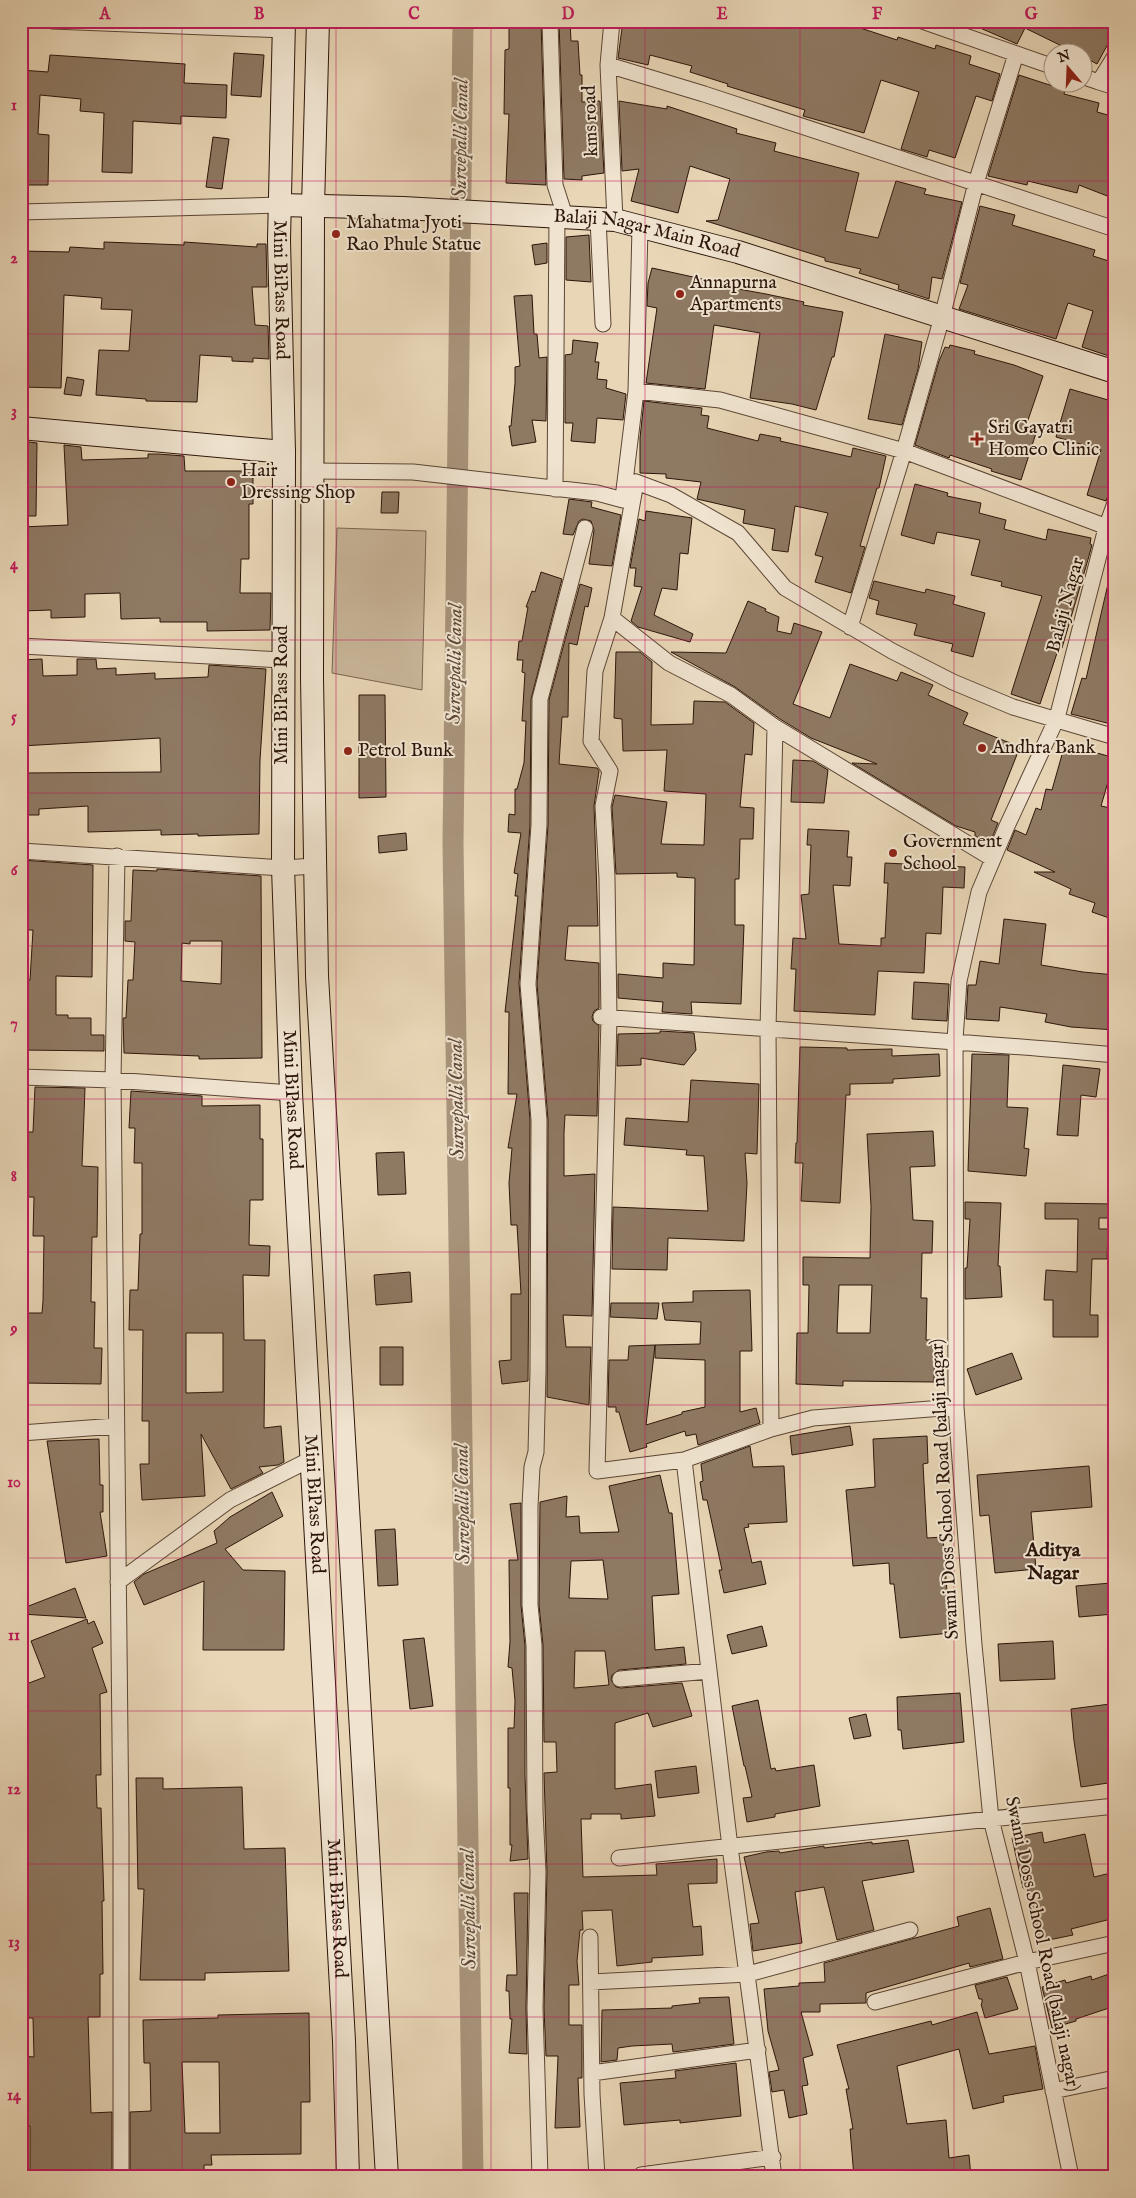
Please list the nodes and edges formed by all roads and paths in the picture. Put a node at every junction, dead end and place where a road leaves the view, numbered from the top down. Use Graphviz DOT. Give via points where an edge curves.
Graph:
graph roads {
  1 [pos="52,21"];
  2 [pos="318,21"];
  3 [pos="550,21"];
  4 [pos="612,21"];
  5 [pos="922,21"];
  6 [pos="284,26"];
  7 [pos="1016,54"];
  8 [pos="1115,56"];
  9 [pos="1044,64"];
  10 [pos="608,65"];
  11 [pos="1094,80"];
  12 [pos="1099,82"];
  13 [pos="1115,87"];
  14 [pos="976,183"];
  15 [pos="280,206"];
  16 [pos="313,207"];
  17 [pos="21,212"];
  18 [pos="561,216"];
  19 [pos="606,219"];
  20 [pos="640,228"];
  21 [pos="1115,229"];
  22 [pos="942,317"];
  23 [pos="603,324"];
  24 [pos="1115,372"];
  25 [pos="636,391"];
  26 [pos="21,428"];
  27 [pos="904,451"];
  28 [pos="284,452"];
  29 [pos="314,471"];
  30 [pos="636,482"];
  31 [pos="555,488"];
  32 [pos="623,500"];
  33 [pos="1115,503"];
  34 [pos="585,528"];
  35 [pos="1111,529"];
  36 [pos="612,618"];
  37 [pos="850,627"];
  38 [pos="21,646"];
  39 [pos="282,660"];
  40 [pos="1057,718"];
  41 [pos="775,727"];
  42 [pos="1115,737"];
  43 [pos="21,851"];
  44 [pos="117,856"];
  45 [pos="993,859"];
  46 [pos="315,866"];
  47 [pos="283,868"];
  48 [pos="605,1017"];
  49 [pos="768,1030"];
  50 [pos="955,1040"];
  51 [pos="1115,1055"];
  52 [pos="21,1076"];
  53 [pos="113,1080"];
  54 [pos="291,1093"];
  55 [pos="956,1407"];
  56 [pos="116,1426"];
  57 [pos="771,1429"];
  58 [pos="21,1433"];
  59 [pos="312,1458"];
  60 [pos="684,1460"];
  61 [pos="118,1582"];
  62 [pos="709,1671"];
  63 [pos="620,1680"];
  64 [pos="1115,1806"];
  65 [pos="991,1819"];
  66 [pos="730,1847"];
  67 [pos="619,1858"];
  68 [pos="910,1930"];
  69 [pos="590,1937"];
  70 [pos="1115,1943"];
  71 [pos="1027,1962"];
  72 [pos="748,1974"];
  73 [pos="590,1982"];
  74 [pos="875,2002"];
  75 [pos="758,2050"];
  76 [pos="592,2073"];
  77 [pos="1115,2078"];
  78 [pos="1053,2091"];
  79 [pos="773,2157"];
  80 [pos="121,2177"];
  81 [pos="348,2177"];
  82 [pos="387,2177"];
  83 [pos="540,2177"];
  84 [pos="597,2177"];
  85 [pos="641,2177"];
  86 [pos="774,2177"];
  87 [pos="1072,2177"];
  1 -- 6 [label="street"];
  2 -- 16 [label="main road"];
  3 -- 18 [label="street" via="555,185"];
  4 -- 10 [label="street, kms road"];
  5 -- 7 [label="street"];
  6 -- 15 [label="main road, Mini BiPass Road"];
  7 -- 9 [label="street"];
  7 -- 14 [label="street"];
  8 -- 12 [label="street"];
  10 -- 14 [label="street"];
  10 -- 19 [label="street, kms road"];
  11 -- 12 [label="street"];
  12 -- 13 [label="street"];
  14 -- 21 [label="street"];
  14 -- 22 [label="street"];
  15 -- 16 [label="main road, Balaji Nagar Main Road"];
  15 -- 17 [label="street"];
  15 -- 28 [label="main road, Mini BiPass Road"];
  16 -- 18 [label="main road, Balaji Nagar Main Road"];
  16 -- 29 [label="main road"];
  18 -- 19 [label="main road, Balaji Nagar Main Road"];
  18 -- 31 [label="street"];
  19 -- 20 [label="main road, Balaji Nagar Main Road"];
  19 -- 23 [label="street, kms road"];
  20 -- 22 [label="main road, Balaji Nagar Main Road" via="738,252"];
  20 -- 25 [label="street"];
  22 -- 24 [label="main road, Balaji Nagar Main Road"];
  22 -- 27 [label="street"];
  25 -- 27 [label="street" via="720,400"];
  25 -- 32 [label="street"];
  26 -- 28 [label="main road"];
  27 -- 35 [label="street"];
  27 -- 37 [label="street"];
  28 -- 39 [label="main road, Mini BiPass Road"];
  29 -- 31 [label="street" via="413,472"];
  29 -- 46 [label="main road" via="312,678"];
  30 -- 32 [label="street"];
  30 -- 36 [label="street"];
  30 -- 37 [label="street" via="671,495 738,533 785,588"];
  31 -- 32 [label="street"];
  33 -- 35 [label="street, Balaji Nagar"];
  34 -- 83 [label="street" via="540,699 539,826 528,984 539,1120 538,1371 536,1452 530,1506 530,1605 534,1645 534,1811 538,1872 535,2008"];
  35 -- 40 [label="street, Balaji Nagar"];
  36 -- 41 [label="street" via="669,663 731,696"];
  36 -- 48 [label="street" via="595,671 591,741 610,771 603,806 607,878"];
  37 -- 40 [label="street" via="953,682 1013,707"];
  38 -- 39 [label="street"];
  39 -- 47 [label="main road, Mini BiPass Road"];
  40 -- 42 [label="street"];
  40 -- 45 [label="street, Swami Doss School Road (balaji nagar)"];
  41 -- 45 [label="street"];
  41 -- 49 [label="street"];
  43 -- 44 [label="street"];
  44 -- 47 [label="street"];
  44 -- 53 [label="street"];
  45 -- 50 [label="street, Swami Doss School Road (balaji nagar)" via="980,892 959,981"];
  46 -- 47 [label="street"];
  46 -- 82 [label="main road" via="317,986"];
  47 -- 54 [label="main road, Mini BiPass Road"];
  48 -- 49 [label="street"];
  48 -- 60 [label="street" via="597,1471"];
  49 -- 50 [label="street"];
  49 -- 57 [label="street"];
  50 -- 51 [label="street"];
  50 -- 55 [label="street, Swami Doss School Road (balaji nagar)"];
  52 -- 53 [label="street"];
  53 -- 54 [label="street"];
  53 -- 56 [label="street"];
  54 -- 59 [label="main road, Mini BiPass Road"];
  55 -- 57 [label="street" via="813,1418"];
  55 -- 65 [label="street, Swami Doss School Road (balaji nagar)"];
  56 -- 58 [label="street"];
  56 -- 61 [label="street"];
  57 -- 60 [label="street"];
  59 -- 61 [label="street" via="230,1500"];
  59 -- 81 [label="main road, Mini BiPass Road" via="344,2041"];
  60 -- 62 [label="street"];
  61 -- 80 [label="street"];
  62 -- 63 [label="street"];
  62 -- 66 [label="street"];
  64 -- 65 [label="street"];
  65 -- 66 [label="street"];
  65 -- 71 [label="street, Swami Doss School Road (balaji nagar)"];
  66 -- 67 [label="street"];
  66 -- 72 [label="street"];
  68 -- 72 [label="street"];
  69 -- 73 [label="street"];
  70 -- 71 [label="street"];
  71 -- 74 [label="street"];
  71 -- 78 [label="street, Swami Doss School Road (balaji nagar)"];
  72 -- 73 [label="street"];
  72 -- 75 [label="street"];
  73 -- 76 [label="street"];
  75 -- 76 [label="street"];
  75 -- 79 [label="street"];
  76 -- 84 [label="street"];
  77 -- 78 [label="street"];
  78 -- 87 [label="street, Swami Doss School Road (balaji nagar)"];
  79 -- 85 [label="street"];
  79 -- 86 [label="street"];
}
